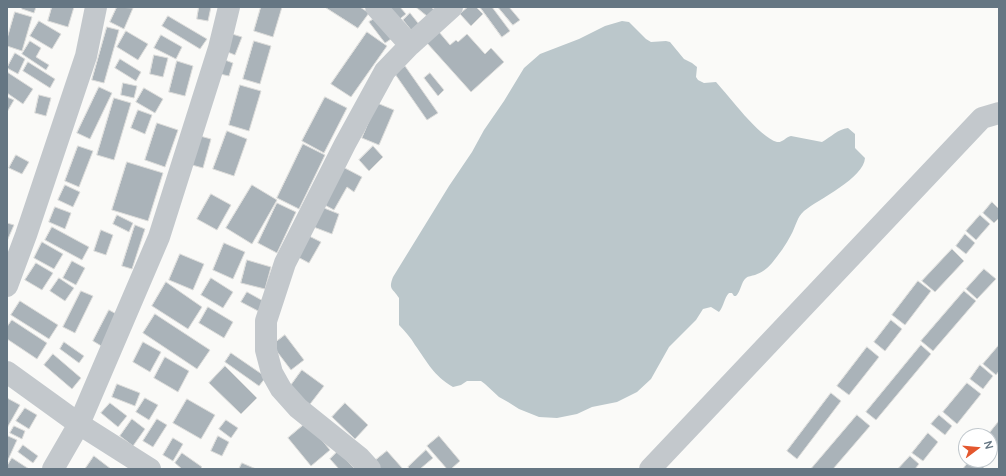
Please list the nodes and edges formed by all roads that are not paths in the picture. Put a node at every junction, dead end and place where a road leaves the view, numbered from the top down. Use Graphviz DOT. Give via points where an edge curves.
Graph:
graph roads {
  1 [pos="96,7"];
  2 [pos="228,7"];
  3 [pos="376,7"];
  4 [pos="452,7"];
  5 [pos="410,45"];
  6 [pos="999,114"];
  7 [pos="7,286"];
  8 [pos="7,372"];
  9 [pos="79,424"];
  10 [pos="53,469"];
  11 [pos="150,469"];
  12 [pos="370,469"];
  13 [pos="650,469"];
  1 -- 7 [label="street" via="86,56"];
  2 -- 9 [label="street" via="219,48 159,237"];
  3 -- 5 [label="street"];
  4 -- 5 [label="street"];
  5 -- 12 [label="street" via="385,71 344,144 285,263 266,321 268,355 272,373 281,389 298,408 359,457"];
  6 -- 13 [label="street" via="982,118"];
  8 -- 9 [label="street"];
  9 -- 10 [label="street"];
  9 -- 11 [label="street"];
}
